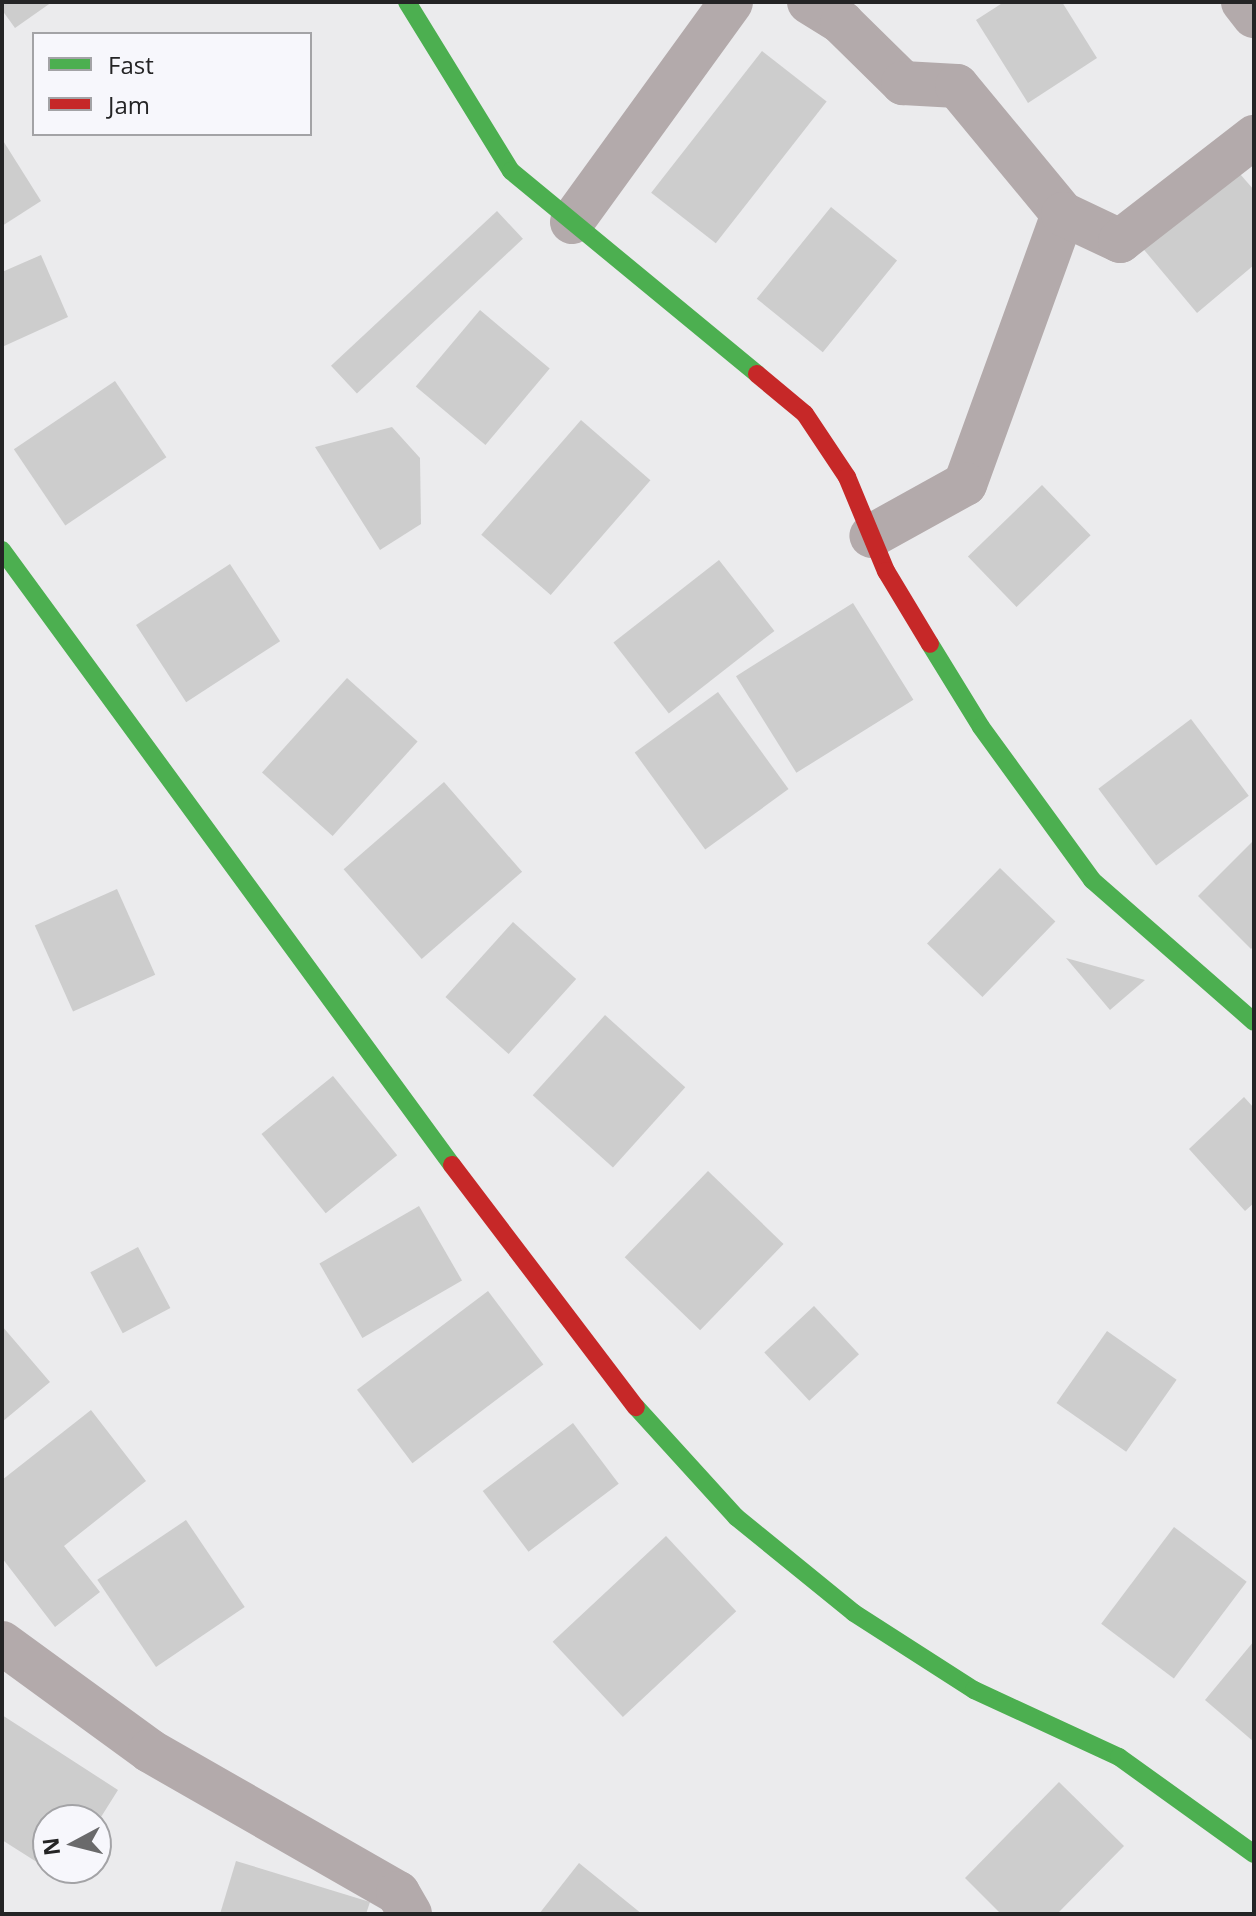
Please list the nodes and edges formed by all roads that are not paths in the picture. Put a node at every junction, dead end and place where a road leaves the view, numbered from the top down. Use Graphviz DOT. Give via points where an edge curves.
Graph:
graph roads {
  1 [pos="407,2"];
  2 [pos="731,2"];
  3 [pos="809,2"];
  4 [pos="1243,2"];
  5 [pos="1254,16"];
  6 [pos="1254,137"];
  7 [pos="1063,214"];
  8 [pos="572,222"];
  9 [pos="871,536"];
  10 [pos="2,550"];
  11 [pos="1254,1022"];
  12 [pos="2,1643"];
  13 [pos="1254,1854"];
  14 [pos="410,1914"];
  1 -- 8 [label="street" via="511,171"];
  2 -- 8 [label="street"];
  3 -- 7 [label="street" via="842,23 903,83 957,86"];
  4 -- 5 [label="street"];
  6 -- 7 [label="street" via="1120,241"];
  7 -- 9 [label="street" via="965,484"];
  8 -- 9 [label="street" via="805,414 847,477"];
  9 -- 11 [label="street" via="886,571 981,727 1092,880"];
  10 -- 13 [label="street" via="616,1384 736,1517 854,1613 974,1690 1119,1757"];
  12 -- 14 [label="street" via="150,1751 398,1893"];
}
